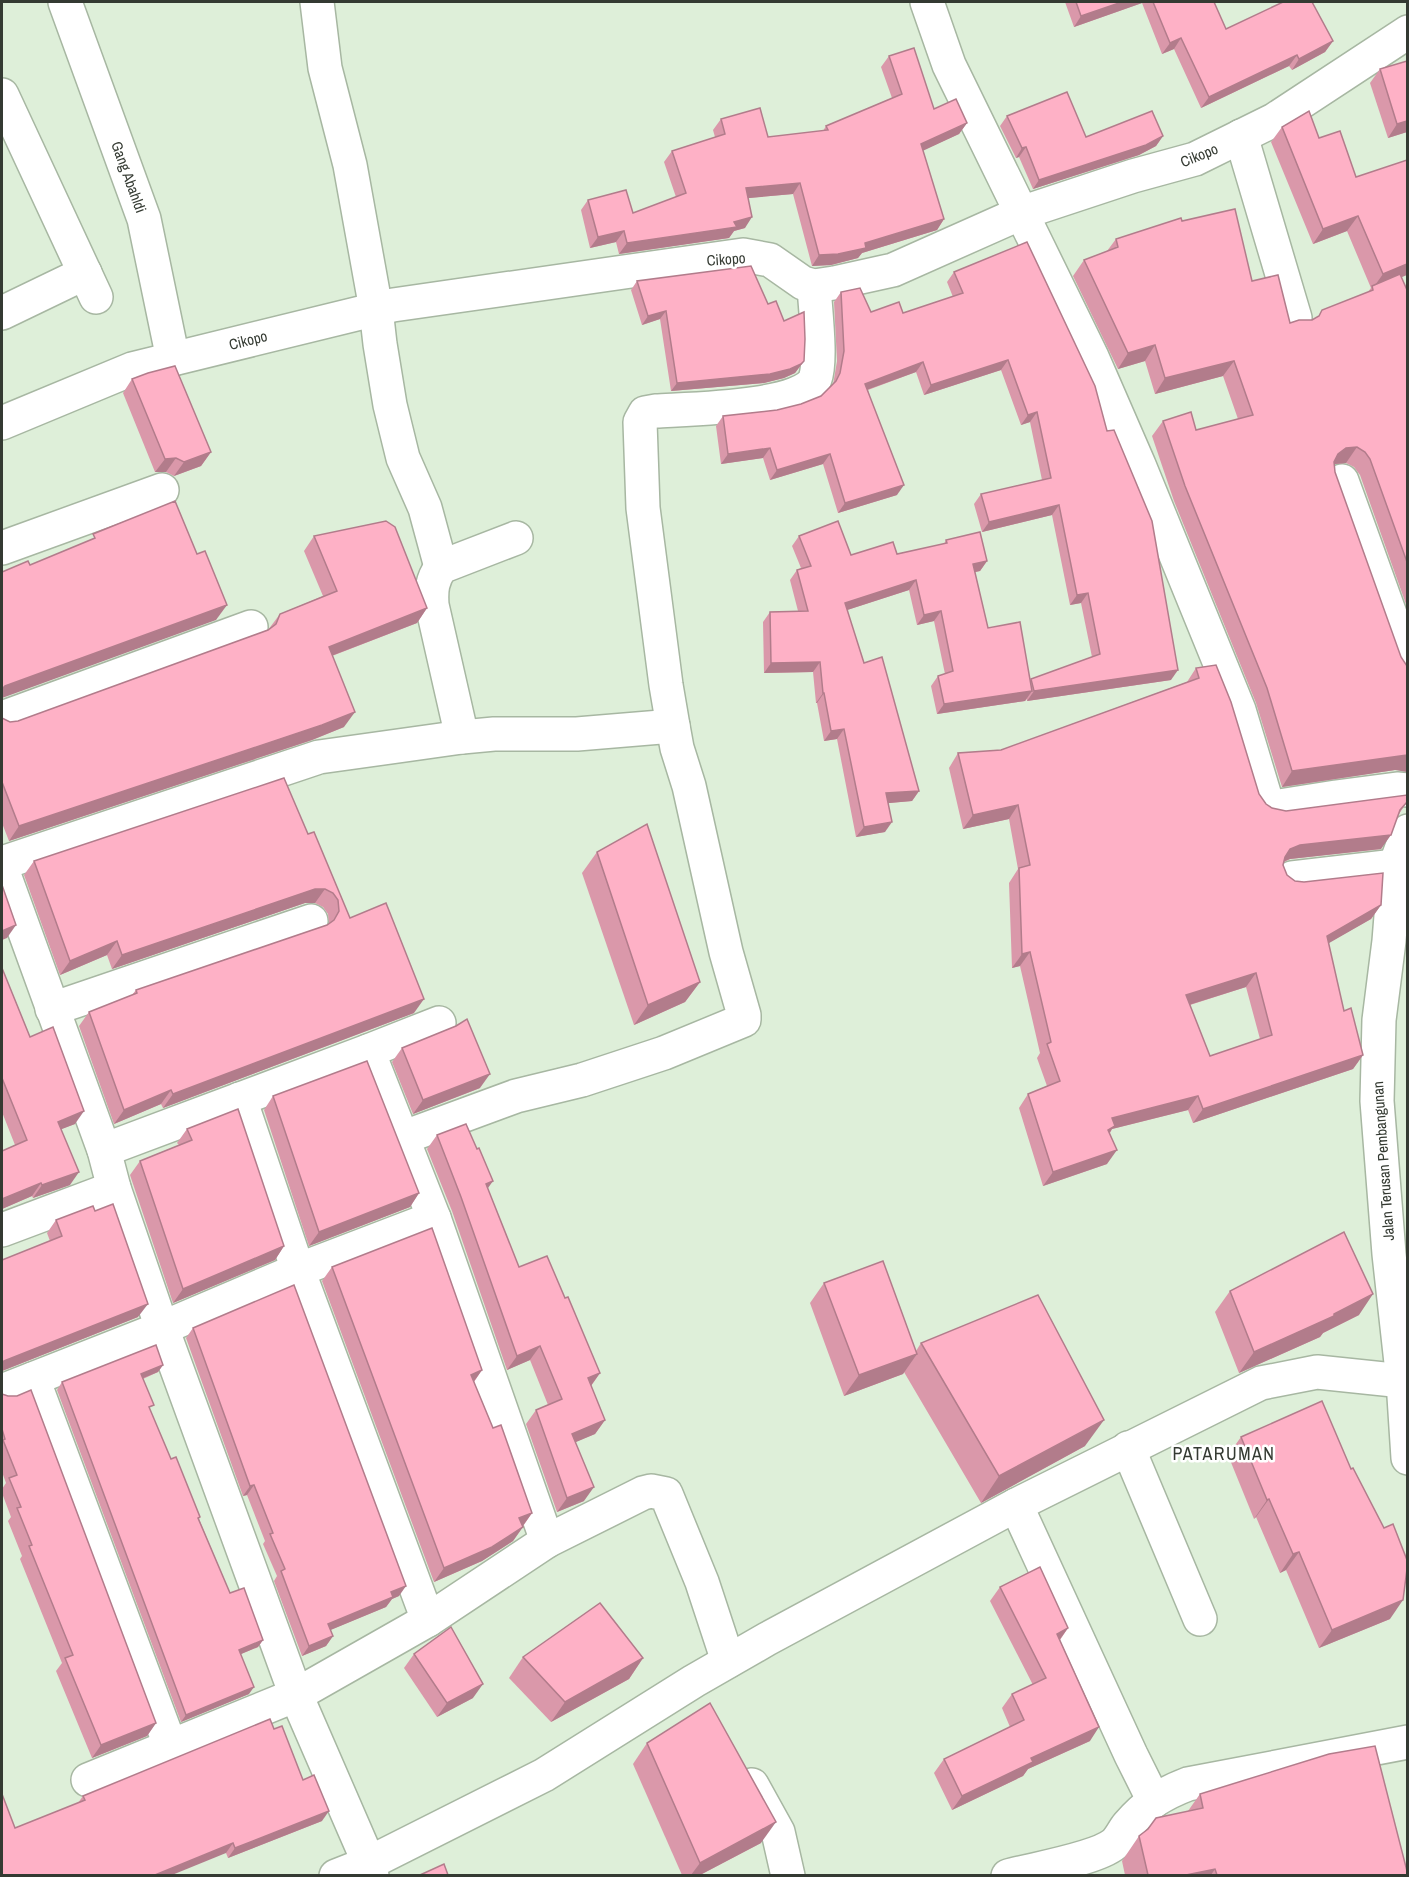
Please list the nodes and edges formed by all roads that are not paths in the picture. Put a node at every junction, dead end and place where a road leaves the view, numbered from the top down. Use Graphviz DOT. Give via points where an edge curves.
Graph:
graph roads {
  1 [pos="65,2"];
  2 [pos="317,2"];
  3 [pos="927,2"];
  4 [pos="1407,32"];
  5 [pos="2,95"];
  6 [pos="1241,136"];
  7 [pos="1021,213"];
  8 [pos="814,286"];
  9 [pos="376,309"];
  10 [pos="2,313"];
  11 [pos="1294,318"];
  12 [pos="172,359"];
  13 [pos="2,423"];
  14 [pos="1342,481"];
  15 [pos="162,490"];
  16 [pos="516,538"];
  17 [pos="2,548"];
  18 [pos="441,567"];
  19 [pos="251,627"];
  20 [pos="1407,667"];
  21 [pos="2,718"];
  22 [pos="673,726"];
  23 [pos="462,737"];
  24 [pos="1407,790"];
  25 [pos="1407,831"];
  26 [pos="2,863"];
  27 [pos="1395,866"];
  28 [pos="2,869"];
  29 [pos="1292,878"];
  30 [pos="311,921"];
  31 [pos="52,1009"];
  32 [pos="439,1023"];
  33 [pos="368,1052"];
  34 [pos="240,1099"];
  35 [pos="402,1138"];
  36 [pos="104,1150"];
  37 [pos="114,1188"];
  38 [pos="434,1218"];
  39 [pos="2,1230"];
  40 [pos="298,1270"];
  41 [pos="162,1328"];
  42 [pos="33,1379"];
  43 [pos="1403,1381"];
  44 [pos="2,1392"];
  45 [pos="1128,1448"];
  46 [pos="1407,1458"];
  47 [pos="1016,1505"];
  48 [pos="547,1541"];
  49 [pos="1200,1619"];
  50 [pos="428,1620"];
  51 [pos="728,1661"];
  52 [pos="694,1681"];
  53 [pos="296,1695"];
  54 [pos="711,1710"];
  55 [pos="1407,1742"];
  56 [pos="170,1745"];
  57 [pos="738,1760"];
  58 [pos="88,1780"];
  59 [pos="1154,1801"];
  60 [pos="370,1869"];
  61 [pos="336,1875"];
  62 [pos="788,1875"];
  63 [pos="1008,1875"];
  1 -- 12 [label="street, Gang Abahldi" via="144,219"];
  2 -- 9 [label="street" via="325,68 350,165"];
  3 -- 7 [label="street" via="949,64"];
  4 -- 6 [label="street, Cikopo" via="1274,120"];
  5 -- 10 [label="street" via="91,285"];
  6 -- 7 [label="street, Cikopo" via="1195,159"];
  6 -- 11 [label="street"];
  7 -- 8 [label="street, Cikopo" via="893,270"];
  7 -- 24 [label="street" via="1092,357 1139,465 1239,710 1268,803 1273,807"];
  8 -- 9 [label="street, Cikopo" via="802,283 770,260 743,255"];
  8 -- 22 [label="street" via="818,356 815,380 803,392 764,403 645,413 640,422 643,508"];
  9 -- 12 [label="street, Cikopo"];
  9 -- 18 [label="street" via="388,395 403,458 425,508"];
  12 -- 13 [label="street, Cikopo" via="132,369"];
  14 -- 20 [label="street"];
  15 -- 17 [label="street"];
  16 -- 18 [label="street"];
  18 -- 23 [label="street" via="431,588 432,605"];
  19 -- 21 [label="street"];
  22 -- 23 [label="street"];
  22 -- 35 [label="street" via="744,1020 664,1053 582,1080 516,1096"];
  23 -- 26 [label="street" via="319,757"];
  25 -- 27 [label="street, Jalan Terusan Pembangunan"];
  27 -- 29 [label="street"];
  27 -- 43 [label="street, Jalan Terusan Pembangunan" via="1379,1020 1377,1101"];
  28 -- 31 [label="street"];
  30 -- 31 [label="street"];
  31 -- 36 [label="street"];
  32 -- 33 [label="street"];
  33 -- 34 [label="street"];
  33 -- 35 [label="street"];
  34 -- 36 [label="street"];
  34 -- 40 [label="street"];
  35 -- 38 [label="street"];
  36 -- 37 [label="street"];
  37 -- 39 [label="street"];
  37 -- 41 [label="street"];
  38 -- 40 [label="street"];
  38 -- 48 [label="street"];
  40 -- 41 [label="street"];
  40 -- 50 [label="street"];
  41 -- 42 [label="street"];
  41 -- 53 [label="street"];
  42 -- 44 [label="street"];
  42 -- 56 [label="street"];
  43 -- 45 [label="street" via="1317,1372 1262,1383"];
  43 -- 46 [label="street, Jalan Terusan Pembangunan"];
  45 -- 47 [label="street"];
  45 -- 49 [label="street"];
  47 -- 51 [label="street"];
  47 -- 59 [label="street"];
  48 -- 50 [label="street"];
  48 -- 51 [label="street" via="643,1493 666,1494 702,1582"];
  50 -- 53 [label="street"];
  51 -- 52 [label="street"];
  52 -- 54 [label="street"];
  52 -- 60 [label="street" via="544,1775"];
  53 -- 56 [label="street"];
  53 -- 60 [label="street"];
  55 -- 59 [label="street" via="1188,1784"];
  56 -- 58 [label="street"];
  57 -- 62 [label="street" via="778,1832"];
  59 -- 63 [label="street" via="1142,1809 1115,1843 1098,1854"];
  60 -- 61 [label="street"];
}
